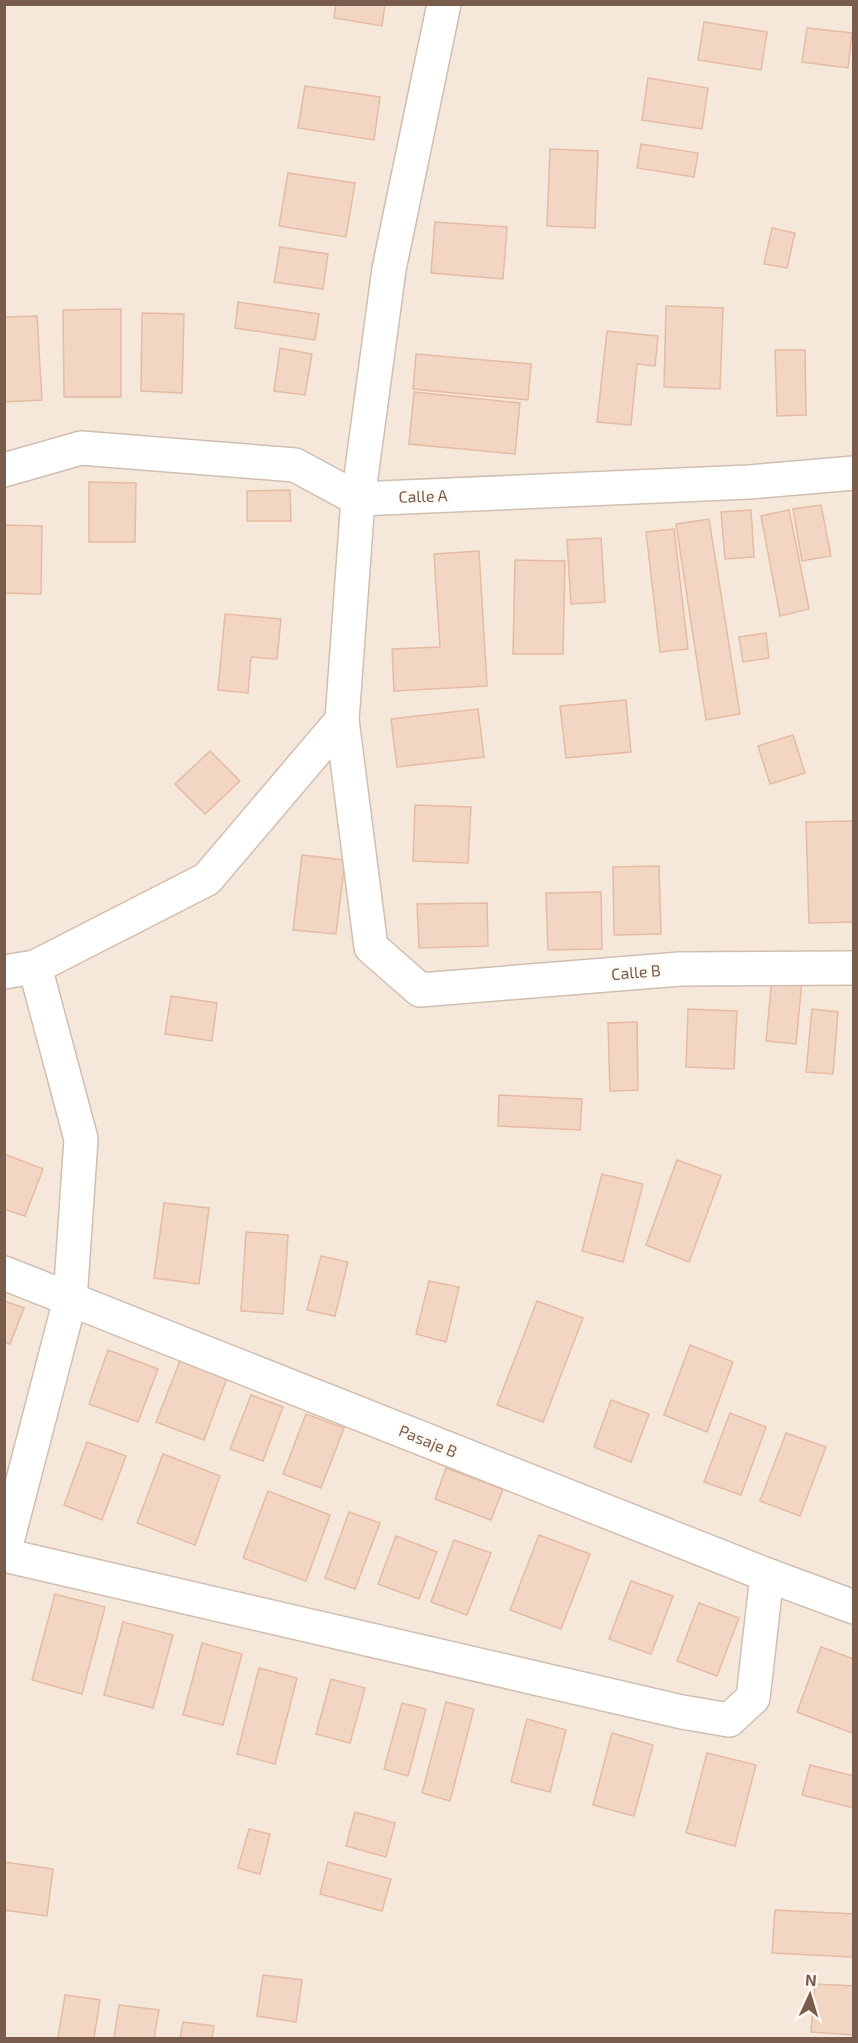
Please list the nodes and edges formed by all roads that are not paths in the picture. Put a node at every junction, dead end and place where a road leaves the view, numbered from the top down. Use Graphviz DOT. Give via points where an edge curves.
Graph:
graph roads {
  1 [pos="444,4"];
  2 [pos="4,470"];
  3 [pos="854,473"];
  4 [pos="358,499"];
  5 [pos="342,720"];
  6 [pos="854,968"];
  7 [pos="20,970"];
  8 [pos="4,1273"];
  9 [pos="70,1300"];
  10 [pos="4,1554"];
  11 [pos="767,1575"];
  12 [pos="854,1607"];
  1 -- 4 [label="street" via="389,269"];
  2 -- 4 [label="street" via="81,448 295,465"];
  3 -- 4 [label="street, Calle A" via="749,482"];
  4 -- 5 [label="street"];
  5 -- 6 [label="street, Calle B" via="372,947 420,990 680,969"];
  5 -- 7 [label="street" via="207,879"];
  7 -- 9 [label="street" via="81,1139"];
  8 -- 9 [label="street, Pasaje B"];
  9 -- 10 [label="street"];
  9 -- 11 [label="street, Pasaje B"];
  10 -- 11 [label="street" via="729,1720 753,1698"];
  11 -- 12 [label="street, Pasaje B"];
}
